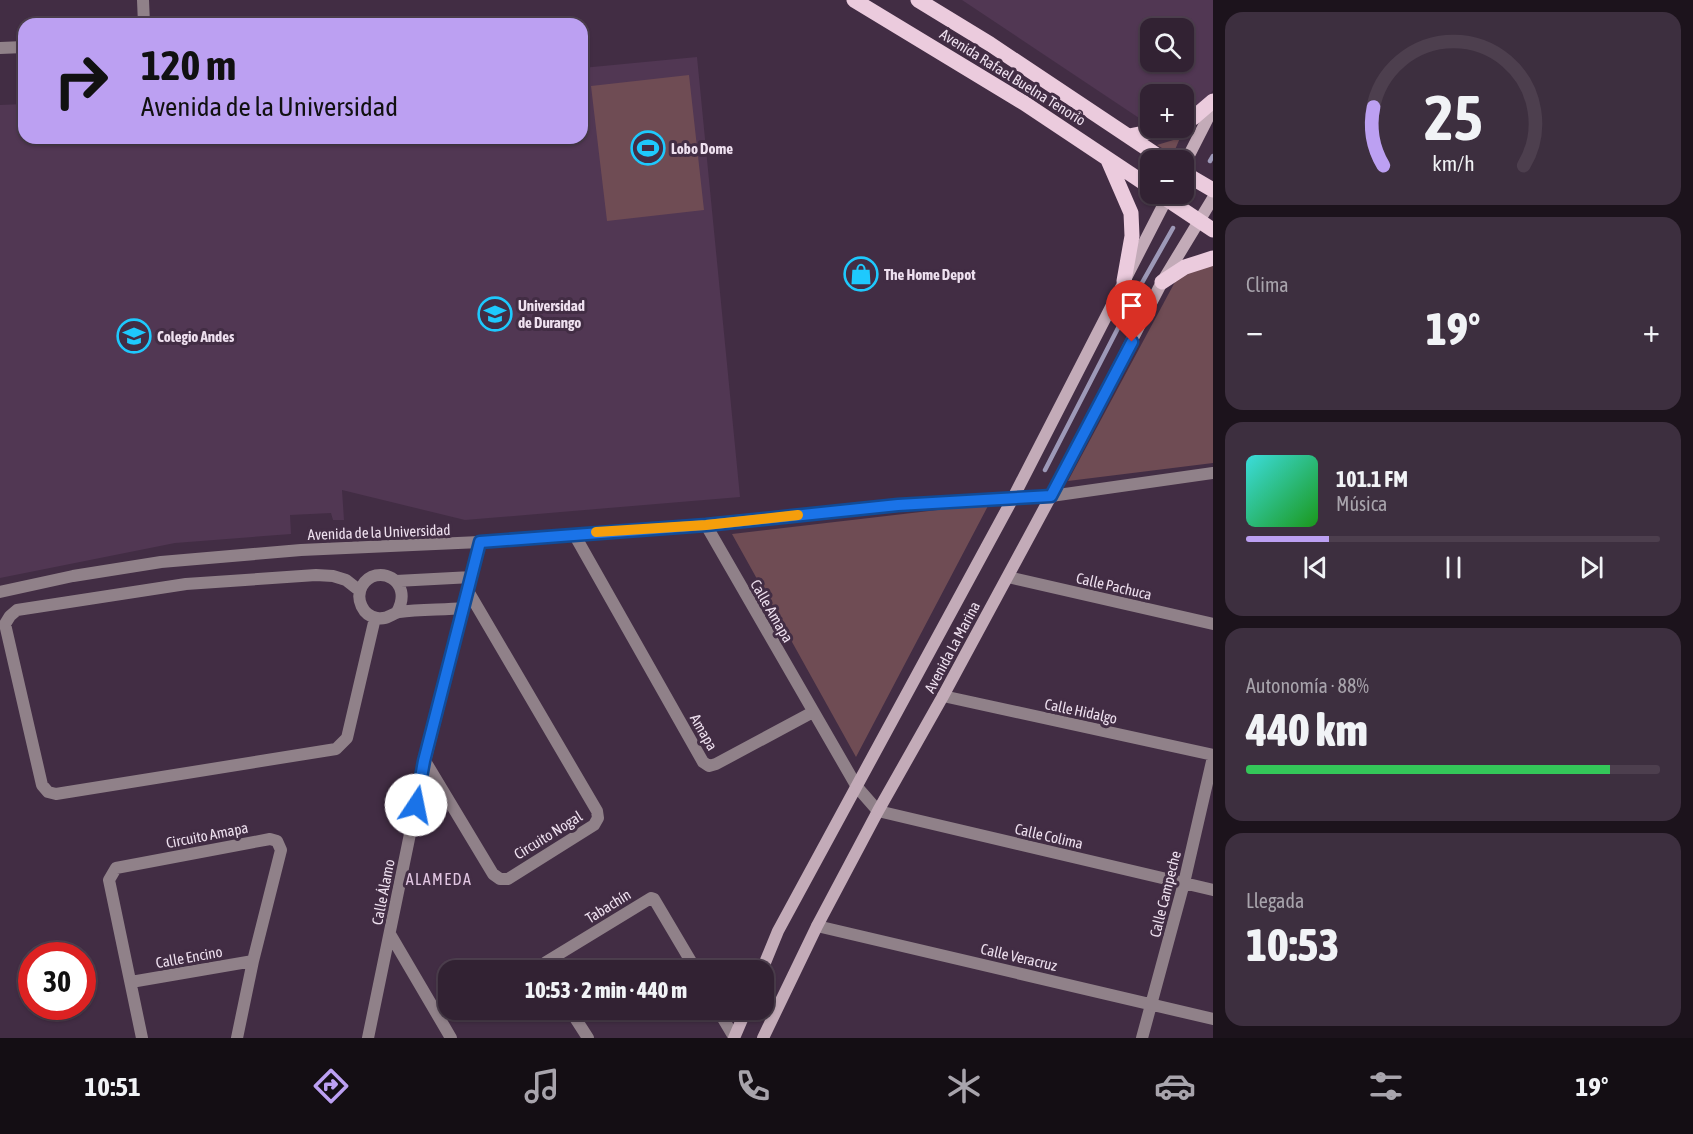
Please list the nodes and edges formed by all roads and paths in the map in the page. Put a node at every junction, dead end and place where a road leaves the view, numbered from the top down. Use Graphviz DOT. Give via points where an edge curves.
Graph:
graph roads {
  1 [pos="143,0"];
  2 [pos="854,0"];
  3 [pos="918,0"];
  4 [pos="144,18"];
  5 [pos="18,46"];
  6 [pos="0,48"];
  7 [pos="1213,101"];
  8 [pos="1213,108"];
  9 [pos="1194,117"];
  10 [pos="1140,134"];
  11 [pos="1129,136"];
  12 [pos="1149,150"];
  13 [pos="1192,150"];
  14 [pos="1108,160"];
  15 [pos="1194,179"];
  16 [pos="1140,181"];
  17 [pos="1213,190"];
  18 [pos="1213,198"];
  19 [pos="1160,204"];
  20 [pos="1176,204"];
  21 [pos="1198,221"];
  22 [pos="1213,230"];
  23 [pos="1213,258"];
  24 [pos="1124,281"];
  25 [pos="1162,282"];
  26 [pos="1213,473"];
  27 [pos="1051,496"];
  28 [pos="1013,498"];
  29 [pos="706,525"];
  30 [pos="574,534"];
  31 [pos="480,542"];
  32 [pos="472,576"];
  33 [pos="1008,576"];
  34 [pos="396,581"];
  35 [pos="0,591"];
  36 [pos="360,591"];
  37 [pos="468,591"];
  38 [pos="464,608"];
  39 [pos="397,612"];
  40 [pos="375,618"];
  41 [pos="1213,624"];
  42 [pos="944,696"];
  43 [pos="813,712"];
  44 [pos="1213,756"];
  45 [pos="424,761"];
  46 [pos="857,787"];
  47 [pos="878,811"];
  48 [pos="1184,883"];
  49 [pos="1213,890"];
  50 [pos="817,926"];
  51 [pos="390,934"];
  52 [pos="549,960"];
  53 [pos="690,960"];
  54 [pos="766,960"];
  55 [pos="253,961"];
  56 [pos="131,982"];
  57 [pos="1152,1004"];
  58 [pos="1213,1019"];
  59 [pos="576,1020"];
  60 [pos="724,1020"];
  61 [pos="742,1020"];
  62 [pos="734,1037"];
  63 [pos="142,1038"];
  64 [pos="237,1038"];
  65 [pos="368,1038"];
  66 [pos="452,1038"];
  67 [pos="588,1038"];
  68 [pos="763,1038"];
  69 [pos="1142,1038"];
  1 -- 4 [label="street"];
  2 -- 14 [label="main road, Avenida Rafael Buelna Tenorio" via="1024,103"];
  3 -- 11 [label="main road, Avenida Rafael Buelna Tenorio"];
  5 -- 6 [label="street"];
  7 -- 9 [label="main road"];
  8 -- 13 [label="main road"];
  10 -- 11 [label="main road"];
  11 -- 12 [label="main road, Avenida Rafael Buelna Tenorio"];
  14 -- 16 [label="main road, Avenida Rafael Buelna Tenorio"];
  14 -- 24 [label="main road" via="1131,213 1132,236"];
  15 -- 17 [label="main road"];
  18 -- 21 [label="main road, Avenida La Marina"];
  19 -- 24 [label="main road, Avenida La Marina"];
  20 -- 21 [label="main road"];
  21 -- 22 [label="main road"];
  21 -- 25 [label="main road, Avenida La Marina"];
  23 -- 25 [label="main road" via="1185,267"];
  24 -- 28 [label="main road, Avenida La Marina"];
  25 -- 27 [label="main road, Avenida La Marina"];
  26 -- 27 [label="street"];
  27 -- 28 [label="street"];
  27 -- 33 [label="main road, Avenida La Marina"];
  28 -- 29 [label="street, Avenida de la Universidad" via="898,505"];
  28 -- 46 [label="main road, Avenida La Marina"];
  29 -- 30 [label="street, Avenida de la Universidad"];
  29 -- 43 [label="street, Calle Amapa"];
  30 -- 31 [label="street, Avenida de la Universidad"];
  30 -- 43 [label="street, Amapa" via="703,762 709,766 716,764"];
  31 -- 32 [label="street, Calle Álamo"];
  31 -- 35 [label="street, Avenida de la Universidad" via="301,550 161,562"];
  32 -- 34 [label="street"];
  32 -- 37 [label="street, Calle Álamo"];
  33 -- 41 [label="street, Calle Pachuca"];
  33 -- 42 [label="main road, Avenida La Marina"];
  34 -- 36 [label="street" via="386,575 375,576 365,581"];
  34 -- 39 [label="street" via="402,591"];
  36 -- 40 [label="street" via="359,602"];
  36 -- 40 [label="street" via="333,576 222,581 17,610 5,624 42,785 56,794 336,749 347,738"];
  37 -- 38 [label="street, Calle Álamo"];
  37 -- 45 [label="street, Circuito Nogal" via="598,818 594,825 507,879 500,879 493,874"];
  38 -- 39 [label="street"];
  38 -- 45 [label="street, Calle Álamo"];
  39 -- 40 [label="street" via="387,618"];
  42 -- 44 [label="street, Calle Hidalgo"];
  42 -- 47 [label="main road, Avenida La Marina"];
  43 -- 46 [label="street"];
  44 -- 48 [label="street, Calle Campeche"];
  45 -- 51 [label="street, Calle Álamo"];
  46 -- 47 [label="street"];
  46 -- 54 [label="main road, Avenida La Marina"];
  47 -- 48 [label="street, Calle Colima"];
  47 -- 50 [label="main road, Avenida La Marina"];
  48 -- 49 [label="street, Calle Colima"];
  48 -- 57 [label="street, Calle Campeche"];
  50 -- 57 [label="street, Calle Veracruz"];
  50 -- 68 [label="main road, Avenida La Marina"];
  51 -- 65 [label="street, Calle Álamo"];
  51 -- 66 [label="street"];
  52 -- 53 [label="street, Tabachín" via="651,898"];
  55 -- 56 [label="street, Calle Encino"];
  55 -- 56 [label="street, Circuito Amapa" via="281,850 277,841 270,839 116,868 109,880"];
  55 -- 64 [label="street, Circuito Amapa"];
  56 -- 63 [label="street, Circuito Amapa"];
  57 -- 58 [label="street, Calle Veracruz"];
  57 -- 69 [label="street, Calle Campeche"];
  59 -- 67 [label="street"];
  60 -- 62 [label="street"];
  61 -- 62 [label="main road"];
}
